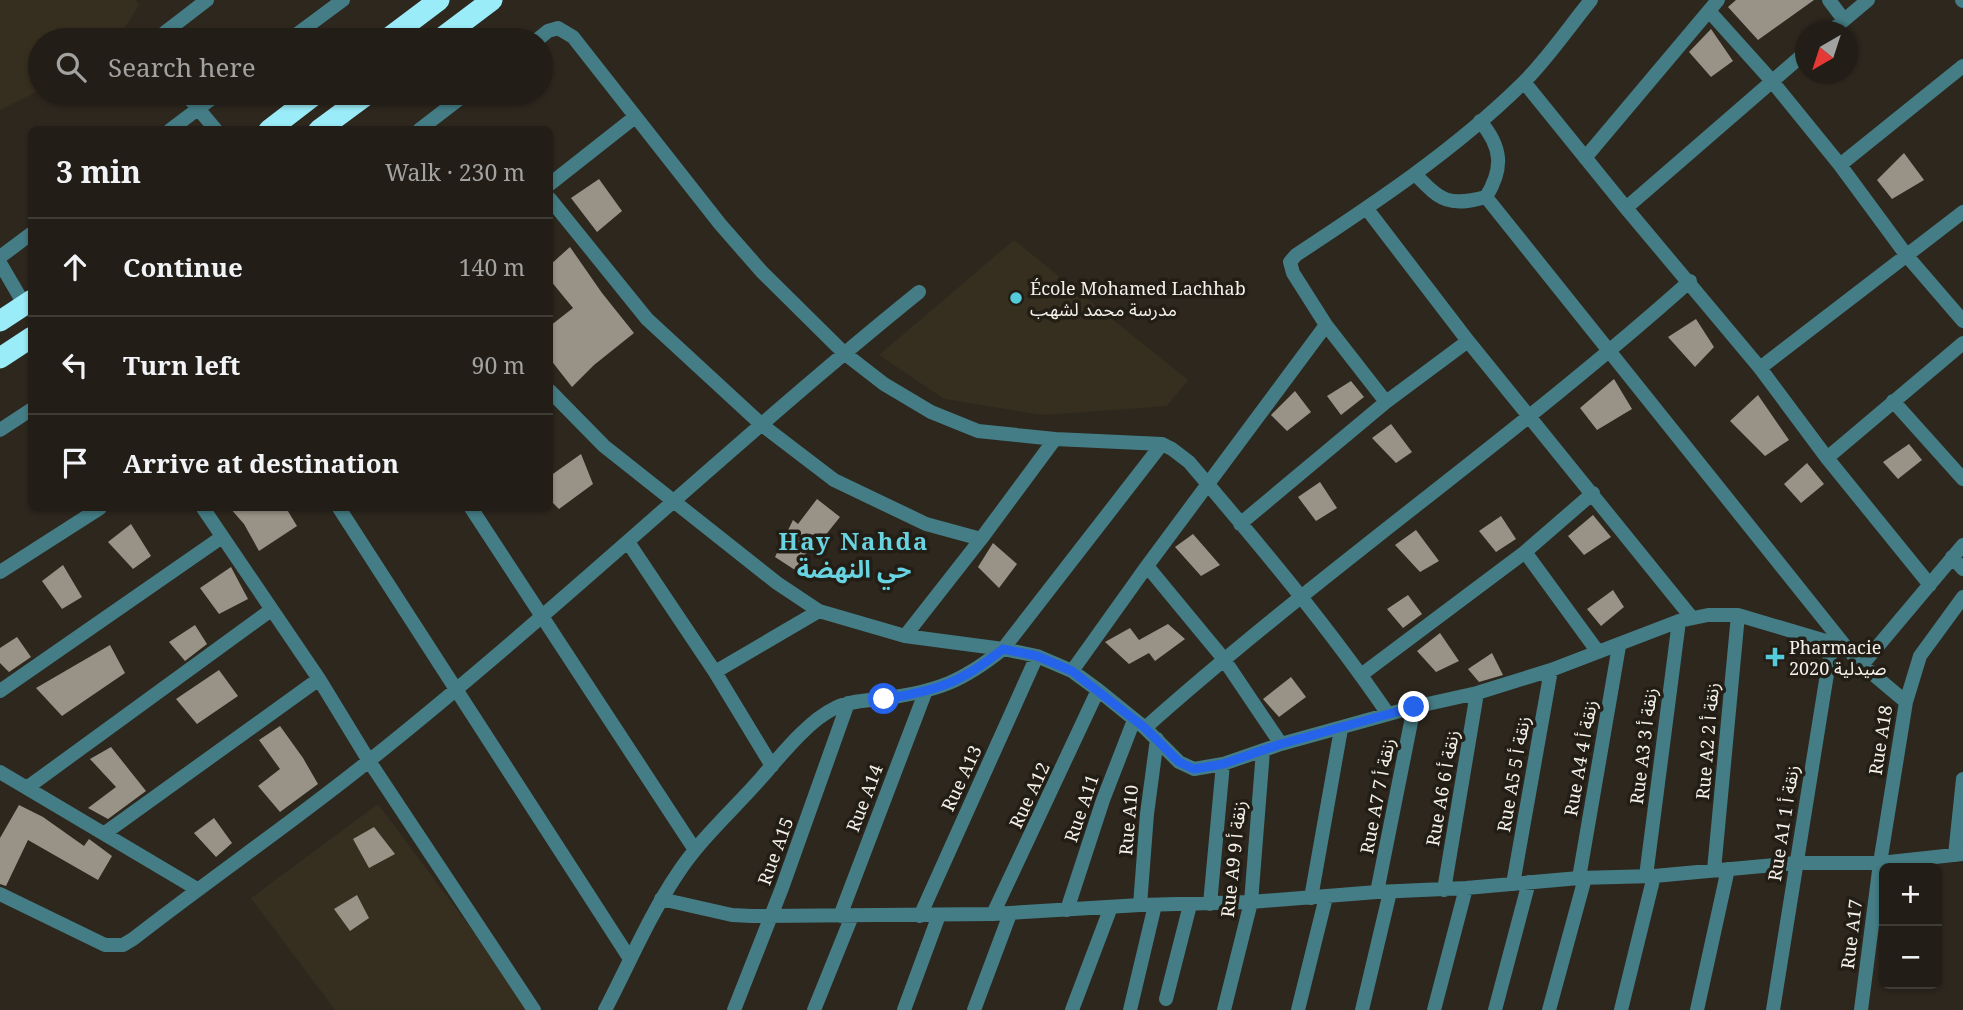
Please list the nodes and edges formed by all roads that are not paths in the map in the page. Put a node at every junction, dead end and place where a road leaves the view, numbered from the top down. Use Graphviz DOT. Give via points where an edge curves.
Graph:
graph roads {
  1 [pos="207,0"];
  2 [pos="343,0"];
  3 [pos="439,0"];
  4 [pos="492,0"];
  5 [pos="1591,0"];
  6 [pos="1829,0"];
  7 [pos="1868,0"];
  8 [pos="1713,5"];
  9 [pos="1844,20"];
  10 [pos="171,28"];
  11 [pos="305,28"];
  12 [pos="402,28"];
  13 [pos="455,28"];
  14 [pos="553,30"];
  15 [pos="1795,60"];
  16 [pos="1963,66"];
  17 [pos="1771,80"];
  18 [pos="1524,82"];
  19 [pos="195,105"];
  20 [pos="203,105"];
  21 [pos="301,105"];
  22 [pos="353,105"];
  23 [pos="451,105"];
  24 [pos="198,109"];
  25 [pos="635,117"];
  26 [pos="1480,121"];
  27 [pos="175,126"];
  28 [pos="213,126"];
  29 [pos="274,126"];
  30 [pos="324,126"];
  31 [pos="424,126"];
  32 [pos="1586,158"];
  33 [pos="1840,165"];
  34 [pos="1416,175"];
  35 [pos="553,182"];
  36 [pos="1486,197"];
  37 [pos="553,203"];
  38 [pos="1626,208"];
  39 [pos="1367,209"];
  40 [pos="1963,212"];
  41 [pos="28,236"];
  42 [pos="1908,256"];
  43 [pos="0,257"];
  44 [pos="0,263"];
  45 [pos="1690,281"];
  46 [pos="919,292"];
  47 [pos="28,302"];
  48 [pos="0,321"];
  49 [pos="1963,321"];
  50 [pos="1325,325"];
  51 [pos="28,340"];
  52 [pos="1468,341"];
  53 [pos="1963,343"];
  54 [pos="1611,352"];
  55 [pos="844,353"];
  56 [pos="0,358"];
  57 [pos="1760,368"];
  58 [pos="553,394"];
  59 [pos="1894,401"];
  60 [pos="1386,402"];
  61 [pos="28,412"];
  62 [pos="1529,417"];
  63 [pos="762,425"];
  64 [pos="0,430"];
  65 [pos="1055,439"];
  66 [pos="1162,444"];
  67 [pos="1827,458"];
  68 [pos="1963,479"];
  69 [pos="1208,484"];
  70 [pos="1593,493"];
  71 [pos="673,502"];
  72 [pos="95,511"];
  73 [pos="205,511"];
  74 [pos="341,511"];
  75 [pos="473,511"];
  76 [pos="1240,524"];
  77 [pos="222,537"];
  78 [pos="981,539"];
  79 [pos="628,542"];
  80 [pos="1963,545"];
  81 [pos="1525,552"];
  82 [pos="1952,557"];
  83 [pos="1147,566"];
  84 [pos="1963,569"];
  85 [pos="0,572"];
  86 [pos="1930,585"];
  87 [pos="1963,597"];
  88 [pos="1301,599"];
  89 [pos="271,610"];
  90 [pos="819,611"];
  91 [pos="541,615"];
  92 [pos="1738,615"];
  93 [pos="1685,619"];
  94 [pos="905,636"];
  95 [pos="1839,645"];
  96 [pos="1619,646"];
  97 [pos="1003,649"];
  98 [pos="1598,652"];
  99 [pos="1037,656"];
  100 [pos="1223,659"];
  101 [pos="1862,665"];
  102 [pos="1551,670"];
  103 [pos="1072,671"];
  104 [pos="715,672"];
  105 [pos="1361,675"];
  106 [pos="319,679"];
  107 [pos="456,688"];
  108 [pos="1098,690"];
  109 [pos="0,691"];
  110 [pos="925,692"];
  111 [pos="1478,693"];
  112 [pos="1906,702"];
  113 [pos="848,703"];
  114 [pos="1414,707"];
  115 [pos="1388,715"];
  116 [pos="1140,724"];
  117 [pos="1341,729"];
  118 [pos="1157,739"];
  119 [pos="1281,744"];
  120 [pos="1263,751"];
  121 [pos="369,761"];
  122 [pos="1223,764"];
  123 [pos="772,765"];
  124 [pos="0,772"];
  125 [pos="1963,779"];
  126 [pos="28,787"];
  127 [pos="105,833"];
  128 [pos="695,850"];
  129 [pos="1959,854"];
  130 [pos="1796,863"];
  131 [pos="1879,863"];
  132 [pos="1880,863"];
  133 [pos="1721,870"];
  134 [pos="1879,871"];
  135 [pos="1650,876"];
  136 [pos="1582,878"];
  137 [pos="1529,883"];
  138 [pos="1513,884"];
  139 [pos="1466,888"];
  140 [pos="197,889"];
  141 [pos="1444,890"];
  142 [pos="1384,892"];
  143 [pos="0,894"];
  144 [pos="1319,898"];
  145 [pos="661,899"];
  146 [pos="1251,902"];
  147 [pos="1210,904"];
  148 [pos="1148,905"];
  149 [pos="1190,905"];
  150 [pos="1111,906"];
  151 [pos="1067,910"];
  152 [pos="993,914"];
  153 [pos="1010,914"];
  154 [pos="939,915"];
  155 [pos="846,916"];
  156 [pos="920,916"];
  157 [pos="771,917"];
  158 [pos="630,958"];
  159 [pos="1166,999"];
  160 [pos="534,1010"];
  161 [pos="605,1010"];
  162 [pos="734,1010"];
  163 [pos="814,1010"];
  164 [pos="904,1010"];
  165 [pos="974,1010"];
  166 [pos="1072,1010"];
  167 [pos="1130,1010"];
  168 [pos="1224,1010"];
  169 [pos="1298,1010"];
  170 [pos="1362,1010"];
  171 [pos="1434,1010"];
  172 [pos="1494,1010"];
  173 [pos="1549,1010"];
  174 [pos="1621,1010"];
  175 [pos="1697,1010"];
  176 [pos="1773,1010"];
  177 [pos="1861,1010"];
  1 -- 10 [label="street"];
  2 -- 11 [label="street"];
  3 -- 12 [label="highway"];
  4 -- 13 [label="highway"];
  5 -- 18 [label="street"];
  6 -- 9 [label="street"];
  7 -- 9 [label="street"];
  8 -- 17 [label="street"];
  8 -- 32 [label="street"];
  14 -- 25 [label="street" via="567,32"];
  15 -- 17 [label="street"];
  16 -- 33 [label="street"];
  17 -- 33 [label="street"];
  17 -- 38 [label="street"];
  18 -- 26 [label="street"];
  18 -- 32 [label="street"];
  19 -- 24 [label="street"];
  20 -- 24 [label="street"];
  21 -- 29 [label="highway"];
  22 -- 30 [label="highway"];
  23 -- 31 [label="street"];
  24 -- 27 [label="street"];
  24 -- 28 [label="street"];
  25 -- 35 [label="street"];
  25 -- 55 [label="street" via="762,272"];
  26 -- 34 [label="street"];
  26 -- 36 [label="street" via="1498,151 1494,185"];
  32 -- 38 [label="street"];
  33 -- 42 [label="street"];
  34 -- 36 [label="street" via="1438,197 1453,202"];
  34 -- 39 [label="street"];
  36 -- 54 [label="street"];
  37 -- 63 [label="street" via="647,319"];
  38 -- 45 [label="street"];
  39 -- 50 [label="street" via="1290,262"];
  39 -- 52 [label="street"];
  40 -- 42 [label="street"];
  41 -- 43 [label="street"];
  42 -- 49 [label="street"];
  42 -- 57 [label="street"];
  44 -- 47 [label="street"];
  45 -- 54 [label="street"];
  45 -- 57 [label="street"];
  46 -- 55 [label="street"];
  47 -- 48 [label="highway"];
  50 -- 60 [label="street"];
  50 -- 69 [label="street"];
  51 -- 56 [label="highway"];
  52 -- 60 [label="street"];
  52 -- 62 [label="street"];
  53 -- 59 [label="street"];
  54 -- 62 [label="street"];
  54 -- 95 [label="street"];
  55 -- 63 [label="street"];
  55 -- 65 [label="street" via="884,384 955,422 978,431"];
  57 -- 67 [label="street"];
  58 -- 71 [label="street" via="604,446"];
  59 -- 67 [label="street"];
  59 -- 68 [label="street"];
  60 -- 76 [label="street"];
  61 -- 64 [label="street"];
  62 -- 70 [label="street"];
  62 -- 88 [label="street"];
  63 -- 71 [label="street"];
  63 -- 78 [label="street" via="834,480 926,524"];
  65 -- 66 [label="street"];
  65 -- 78 [label="street"];
  66 -- 69 [label="street" via="1189,462"];
  66 -- 97 [label="street"];
  67 -- 86 [label="street"];
  69 -- 76 [label="street"];
  69 -- 83 [label="street"];
  70 -- 81 [label="street"];
  70 -- 93 [label="street"];
  71 -- 79 [label="street"];
  71 -- 90 [label="street"];
  72 -- 85 [label="street"];
  73 -- 77 [label="street"];
  74 -- 107 [label="street"];
  75 -- 91 [label="street"];
  76 -- 88 [label="street"];
  77 -- 89 [label="street"];
  77 -- 109 [label="street"];
  78 -- 94 [label="street"];
  79 -- 91 [label="street"];
  79 -- 104 [label="street"];
  80 -- 82 [label="street"];
  81 -- 98 [label="street"];
  81 -- 105 [label="street"];
  82 -- 84 [label="street"];
  82 -- 86 [label="street"];
  83 -- 100 [label="street"];
  83 -- 103 [label="street"];
  86 -- 101 [label="street"];
  87 -- 112 [label="street, Rue A18" via="1920,656"];
  88 -- 100 [label="street"];
  88 -- 105 [label="street"];
  89 -- 106 [label="street"];
  89 -- 126 [label="street"];
  90 -- 94 [label="street"];
  90 -- 104 [label="street"];
  91 -- 107 [label="street"];
  91 -- 128 [label="street"];
  92 -- 93 [label="street"];
  92 -- 95 [label="street"];
  92 -- 133 [label="street, Rue A2 زنقة أ 2"];
  93 -- 96 [label="street"];
  93 -- 135 [label="street, Rue A3 زنقة أ 3"];
  94 -- 97 [label="street"];
  95 -- 101 [label="street"];
  95 -- 130 [label="street, Rue A1 زنقة أ 1"];
  96 -- 98 [label="street"];
  96 -- 136 [label="street, Rue A4 زنقة أ 4"];
  97 -- 99 [label="street"];
  97 -- 110 [label="street" via="964,677"];
  98 -- 102 [label="street"];
  99 -- 103 [label="street"];
  99 -- 156 [label="street, Rue A13"];
  100 -- 116 [label="street"];
  100 -- 119 [label="street"];
  101 -- 112 [label="street"];
  102 -- 111 [label="street"];
  102 -- 138 [label="street, Rue A5 زنقة أ 5"];
  103 -- 108 [label="street"];
  104 -- 123 [label="street"];
  105 -- 115 [label="street"];
  106 -- 121 [label="street"];
  106 -- 127 [label="street"];
  107 -- 121 [label="street"];
  107 -- 158 [label="street"];
  108 -- 116 [label="street"];
  108 -- 152 [label="street, Rue A12"];
  110 -- 113 [label="street"];
  110 -- 155 [label="street, Rue A14"];
  111 -- 114 [label="street"];
  111 -- 141 [label="street, Rue A6 زنقة أ 6"];
  112 -- 132 [label="street, Rue A18"];
  113 -- 123 [label="street" via="826,713"];
  113 -- 157 [label="street, Rue A15"];
  114 -- 115 [label="street"];
  114 -- 142 [label="street, Rue A7 زنقة أ 7"];
  115 -- 117 [label="street"];
  116 -- 118 [label="street"];
  116 -- 151 [label="street, Rue A11" via="1103,800"];
  117 -- 119 [label="street"];
  117 -- 144 [label="street"];
  118 -- 122 [label="street" via="1187,767"];
  118 -- 148 [label="street, Rue A10" via="1147,814"];
  119 -- 120 [label="street"];
  120 -- 122 [label="street"];
  120 -- 146 [label="street, Rue A9 زنقة أ 9"];
  121 -- 140 [label="street"];
  121 -- 160 [label="street"];
  122 -- 147 [label="street"];
  123 -- 128 [label="street"];
  124 -- 126 [label="street"];
  125 -- 129 [label="street"];
  126 -- 127 [label="street"];
  127 -- 140 [label="street"];
  128 -- 145 [label="street"];
  129 -- 132 [label="street"];
  130 -- 131 [label="street"];
  130 -- 133 [label="street"];
  130 -- 176 [label="street, Rue A1 زنقة أ 1"];
  133 -- 135 [label="street"];
  133 -- 175 [label="street, Rue A2 زنقة أ 2"];
  134 -- 177 [label="street, Rue A17"];
  135 -- 136 [label="street"];
  135 -- 174 [label="street, Rue A3 زنقة أ 3"];
  136 -- 137 [label="street"];
  136 -- 173 [label="street, Rue A4 زنقة أ 4"];
  137 -- 138 [label="street"];
  137 -- 172 [label="street"];
  138 -- 139 [label="street"];
  139 -- 141 [label="street"];
  139 -- 171 [label="street"];
  140 -- 143 [label="street" via="133,939 116,946"];
  141 -- 142 [label="street"];
  142 -- 144 [label="street"];
  142 -- 170 [label="street, Rue A7 زنقة أ 7"];
  144 -- 146 [label="street"];
  144 -- 169 [label="street"];
  145 -- 157 [label="street" via="732,915"];
  145 -- 158 [label="street"];
  146 -- 147 [label="street"];
  146 -- 168 [label="street, Rue A9 زنقة أ 9"];
  147 -- 149 [label="street"];
  148 -- 149 [label="street"];
  148 -- 150 [label="street"];
  148 -- 167 [label="street, Rue A10"];
  149 -- 159 [label="street"];
  150 -- 151 [label="street"];
  150 -- 166 [label="street"];
  151 -- 153 [label="street"];
  152 -- 153 [label="street"];
  152 -- 154 [label="street"];
  153 -- 165 [label="street"];
  154 -- 156 [label="street"];
  154 -- 164 [label="street"];
  155 -- 156 [label="street"];
  155 -- 157 [label="street"];
  155 -- 163 [label="street, Rue A14"];
  157 -- 162 [label="street, Rue A15"];
  158 -- 161 [label="street"];
}
